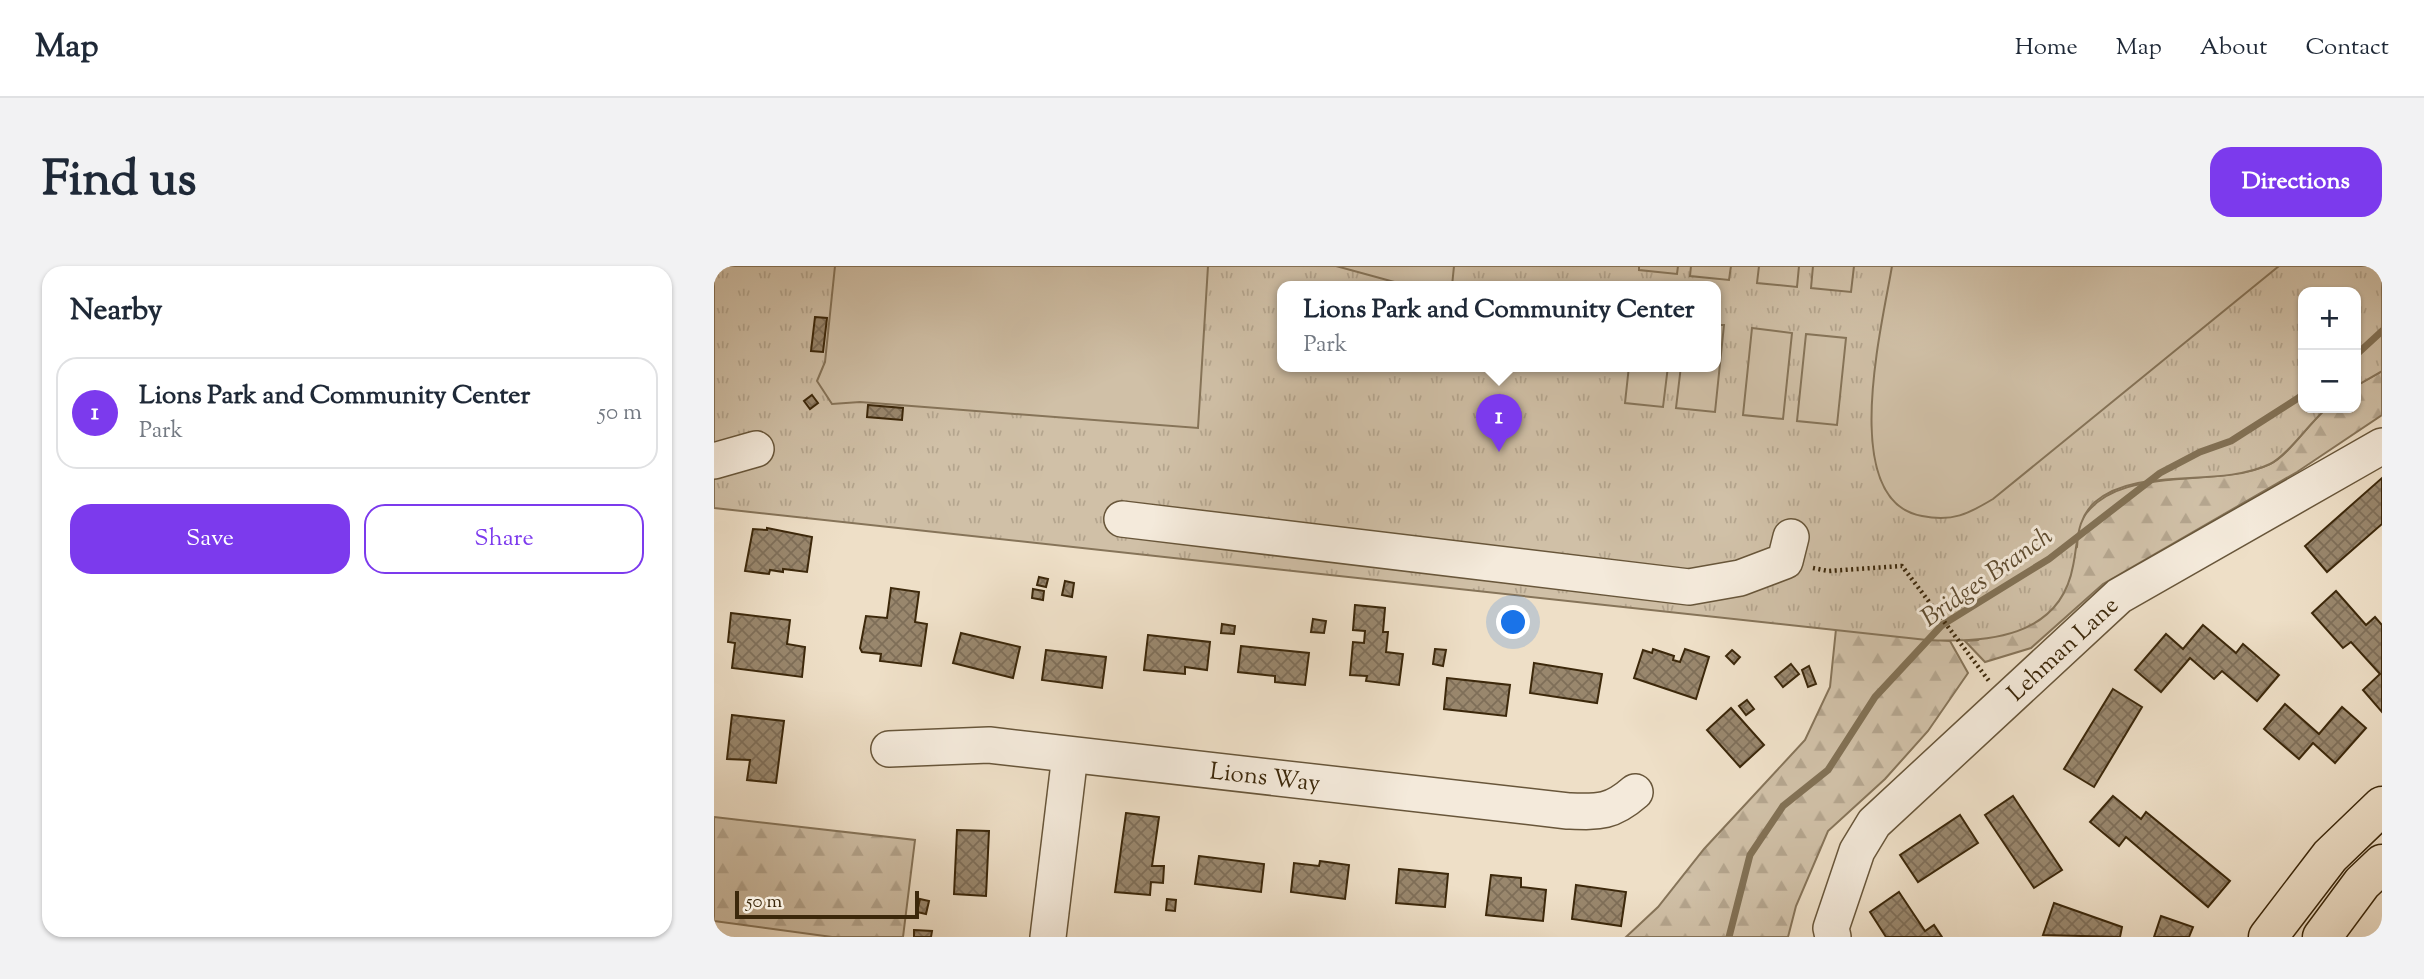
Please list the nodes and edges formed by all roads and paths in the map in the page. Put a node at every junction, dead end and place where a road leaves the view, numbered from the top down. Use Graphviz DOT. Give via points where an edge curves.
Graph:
graph roads {
  1 [pos="2382,446"];
  2 [pos="756,449"];
  3 [pos="714,461"];
  4 [pos="1122,519"];
  5 [pos="1788,549"];
  6 [pos="2005,702"];
  7 [pos="889,749"];
  8 [pos="1070,755"];
  9 [pos="1635,792"];
  10 [pos="2382,806"];
  11 [pos="2382,864"];
  12 [pos="1048,937"];
  13 [pos="1832,937"];
  14 [pos="2268,937"];
  15 [pos="2322,937"];
  1 -- 6 [label="street, Lehman Lane" via="2119,596"];
  2 -- 3 [label="street"];
  4 -- 5 [label="street" via="1689,587 1740,578"];
  5 -- 6 [label="path" via="1828,571 1902,566"];
  6 -- 13 [label="street, Lehman Lane" via="1874,823 1857,851"];
  7 -- 8 [label="street, Lions Way" via="989,746"];
  8 -- 9 [label="street, Lions Way" via="1568,811 1618,807"];
  8 -- 12 [label="street"];
  10 -- 14 [label="main road" via="2330,856"];
  11 -- 15 [label="main road"];
}
